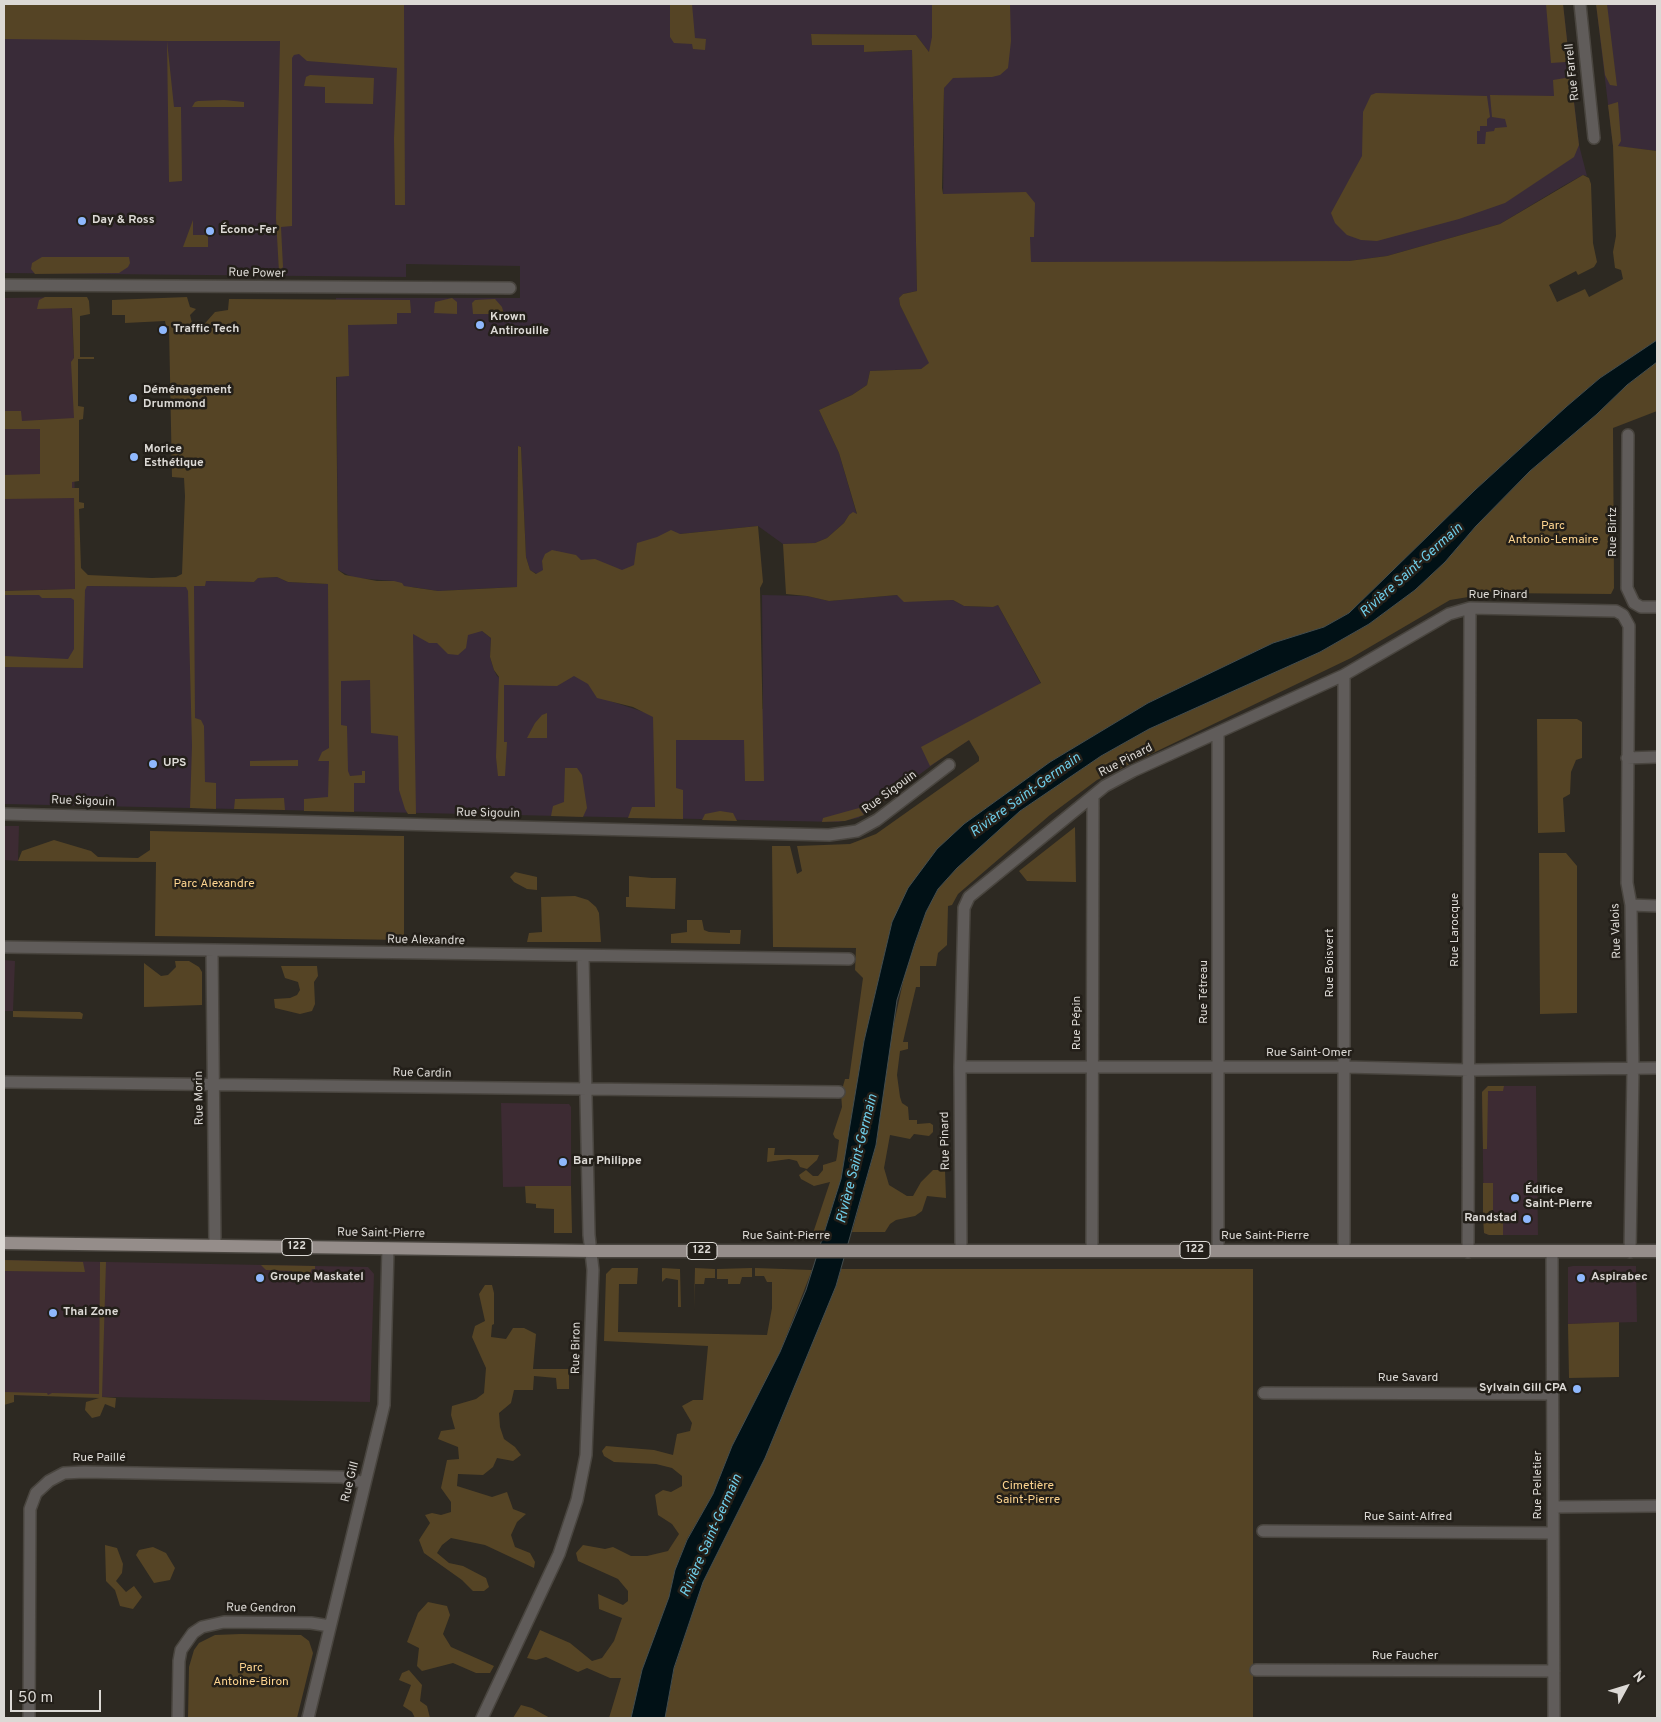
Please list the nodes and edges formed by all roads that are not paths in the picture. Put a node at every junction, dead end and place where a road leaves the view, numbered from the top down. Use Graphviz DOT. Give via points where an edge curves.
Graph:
graph roads {
  1 [pos="1580,4"];
  2 [pos="1594,138"];
  3 [pos="4,285"];
  4 [pos="510,288"];
  5 [pos="1628,435"];
  6 [pos="1657,607"];
  7 [pos="1470,608"];
  8 [pos="1621,613"];
  9 [pos="1344,676"];
  10 [pos="1218,733"];
  11 [pos="1657,757"];
  12 [pos="1627,758"];
  13 [pos="949,766"];
  14 [pos="1093,796"];
  15 [pos="4,814"];
  16 [pos="1631,905"];
  17 [pos="1657,906"];
  18 [pos="4,947"];
  19 [pos="212,951"];
  20 [pos="584,957"];
  21 [pos="849,959"];
  22 [pos="960,1067"];
  23 [pos="1092,1067"];
  24 [pos="1345,1067"];
  25 [pos="1219,1068"];
  26 [pos="1657,1068"];
  27 [pos="1633,1069"];
  28 [pos="1469,1070"];
  29 [pos="4,1082"];
  30 [pos="214,1086"];
  31 [pos="586,1090"];
  32 [pos="839,1092"];
  33 [pos="4,1243"];
  34 [pos="215,1245"];
  35 [pos="388,1248"];
  36 [pos="961,1250"];
  37 [pos="591,1251"];
  38 [pos="1092,1251"];
  39 [pos="1218,1251"];
  40 [pos="1344,1251"];
  41 [pos="1657,1251"];
  42 [pos="1468,1252"];
  43 [pos="1552,1252"];
  44 [pos="1630,1252"];
  45 [pos="1264,1393"];
  46 [pos="1552,1394"];
  47 [pos="365,1484"];
  48 [pos="1657,1506"];
  49 [pos="1553,1507"];
  50 [pos="1264,1531"];
  51 [pos="1553,1533"];
  52 [pos="330,1626"];
  53 [pos="1256,1670"];
  54 [pos="1554,1671"];
  55 [pos="30,1718"];
  56 [pos="178,1718"];
  57 [pos="308,1718"];
  58 [pos="482,1718"];
  59 [pos="1554,1718"];
  1 -- 2 [label="street, Rue Farrell"];
  3 -- 4 [label="street, Rue Power"];
  5 -- 6 [label="street, Rue Birtz" via="1627,588 1634,603 1641,607"];
  7 -- 8 [label="street, Rue Pinard"];
  7 -- 9 [label="street, Rue Pinard" via="1449,614"];
  7 -- 28 [label="street, Rue Larocque"];
  8 -- 12 [label="street, Rue Valois" via="1629,626"];
  9 -- 10 [label="street, Rue Pinard"];
  9 -- 24 [label="street, Rue Boisvert"];
  10 -- 14 [label="street, Rue Pinard" via="1133,770"];
  10 -- 25 [label="street, Rue Tétreau"];
  11 -- 12 [label="street"];
  12 -- 16 [label="street, Rue Valois" via="1627,884"];
  13 -- 15 [label="street, Rue Sigouin" via="878,820 857,831 828,835"];
  14 -- 22 [label="street, Rue Pinard" via="979,888 965,904"];
  14 -- 23 [label="street, Rue Pépin"];
  16 -- 17 [label="street"];
  16 -- 27 [label="street, Rue Valois"];
  18 -- 19 [label="street, Rue Alexandre"];
  19 -- 20 [label="street, Rue Alexandre"];
  19 -- 30 [label="street, Rue Morin"];
  20 -- 21 [label="street, Rue Alexandre"];
  20 -- 31 [label="street, Rue Biron"];
  22 -- 23 [label="street, Rue Saint-Omer"];
  22 -- 36 [label="street, Rue Pinard"];
  23 -- 25 [label="street, Rue Saint-Omer"];
  23 -- 38 [label="street, Rue Pépin"];
  24 -- 25 [label="street, Rue Saint-Omer"];
  24 -- 28 [label="street, Rue Saint-Omer"];
  24 -- 40 [label="street, Rue Boisvert"];
  25 -- 39 [label="street, Rue Tétreau"];
  26 -- 27 [label="street, Rue Saint-Omer"];
  27 -- 28 [label="street, Rue Saint-Omer"];
  27 -- 44 [label="street, Rue Valois"];
  28 -- 42 [label="street, Rue Larocque"];
  29 -- 30 [label="street, Rue Cardin"];
  30 -- 31 [label="street, Rue Cardin"];
  30 -- 34 [label="street, Rue Morin"];
  31 -- 32 [label="street, Rue Cardin"];
  31 -- 37 [label="street, Rue Biron"];
  33 -- 34 [label="main road, Rue Saint-Pierre / 122"];
  34 -- 35 [label="main road, Rue Saint-Pierre / 122"];
  35 -- 37 [label="main road, Rue Saint-Pierre / 122"];
  35 -- 47 [label="street, Rue Gill" via="385,1396"];
  36 -- 37 [label="main road, Rue Saint-Pierre / 122"];
  36 -- 38 [label="main road, Rue Saint-Pierre / 122"];
  37 -- 58 [label="street, Rue Biron" via="589,1418 581,1484 552,1570"];
  38 -- 39 [label="main road, Rue Saint-Pierre / 122"];
  39 -- 40 [label="main road, Rue Saint-Pierre / 122"];
  40 -- 42 [label="main road, Rue Saint-Pierre / 122"];
  41 -- 44 [label="main road, Rue Saint-Pierre / 122"];
  42 -- 43 [label="main road, Rue Saint-Pierre / 122"];
  43 -- 44 [label="main road, Rue Saint-Pierre / 122"];
  43 -- 46 [label="street, Rue Pelletier"];
  45 -- 46 [label="street, Rue Savard"];
  46 -- 49 [label="street, Rue Pelletier"];
  47 -- 52 [label="street, Rue Gill"];
  47 -- 55 [label="street, Rue Paillé" via="342,1477 84,1472 64,1473 49,1481 36,1493 30,1510"];
  48 -- 49 [label="street"];
  49 -- 51 [label="street, Rue Pelletier"];
  50 -- 51 [label="street, Rue Saint-Alfred"];
  51 -- 54 [label="street, Rue Pelletier"];
  52 -- 56 [label="street, Rue Gendron" via="224,1622 192,1633 179,1662"];
  52 -- 57 [label="street, Rue Gill"];
  53 -- 54 [label="street, Rue Faucher"];
  54 -- 59 [label="street, Rue Pelletier"];
}
